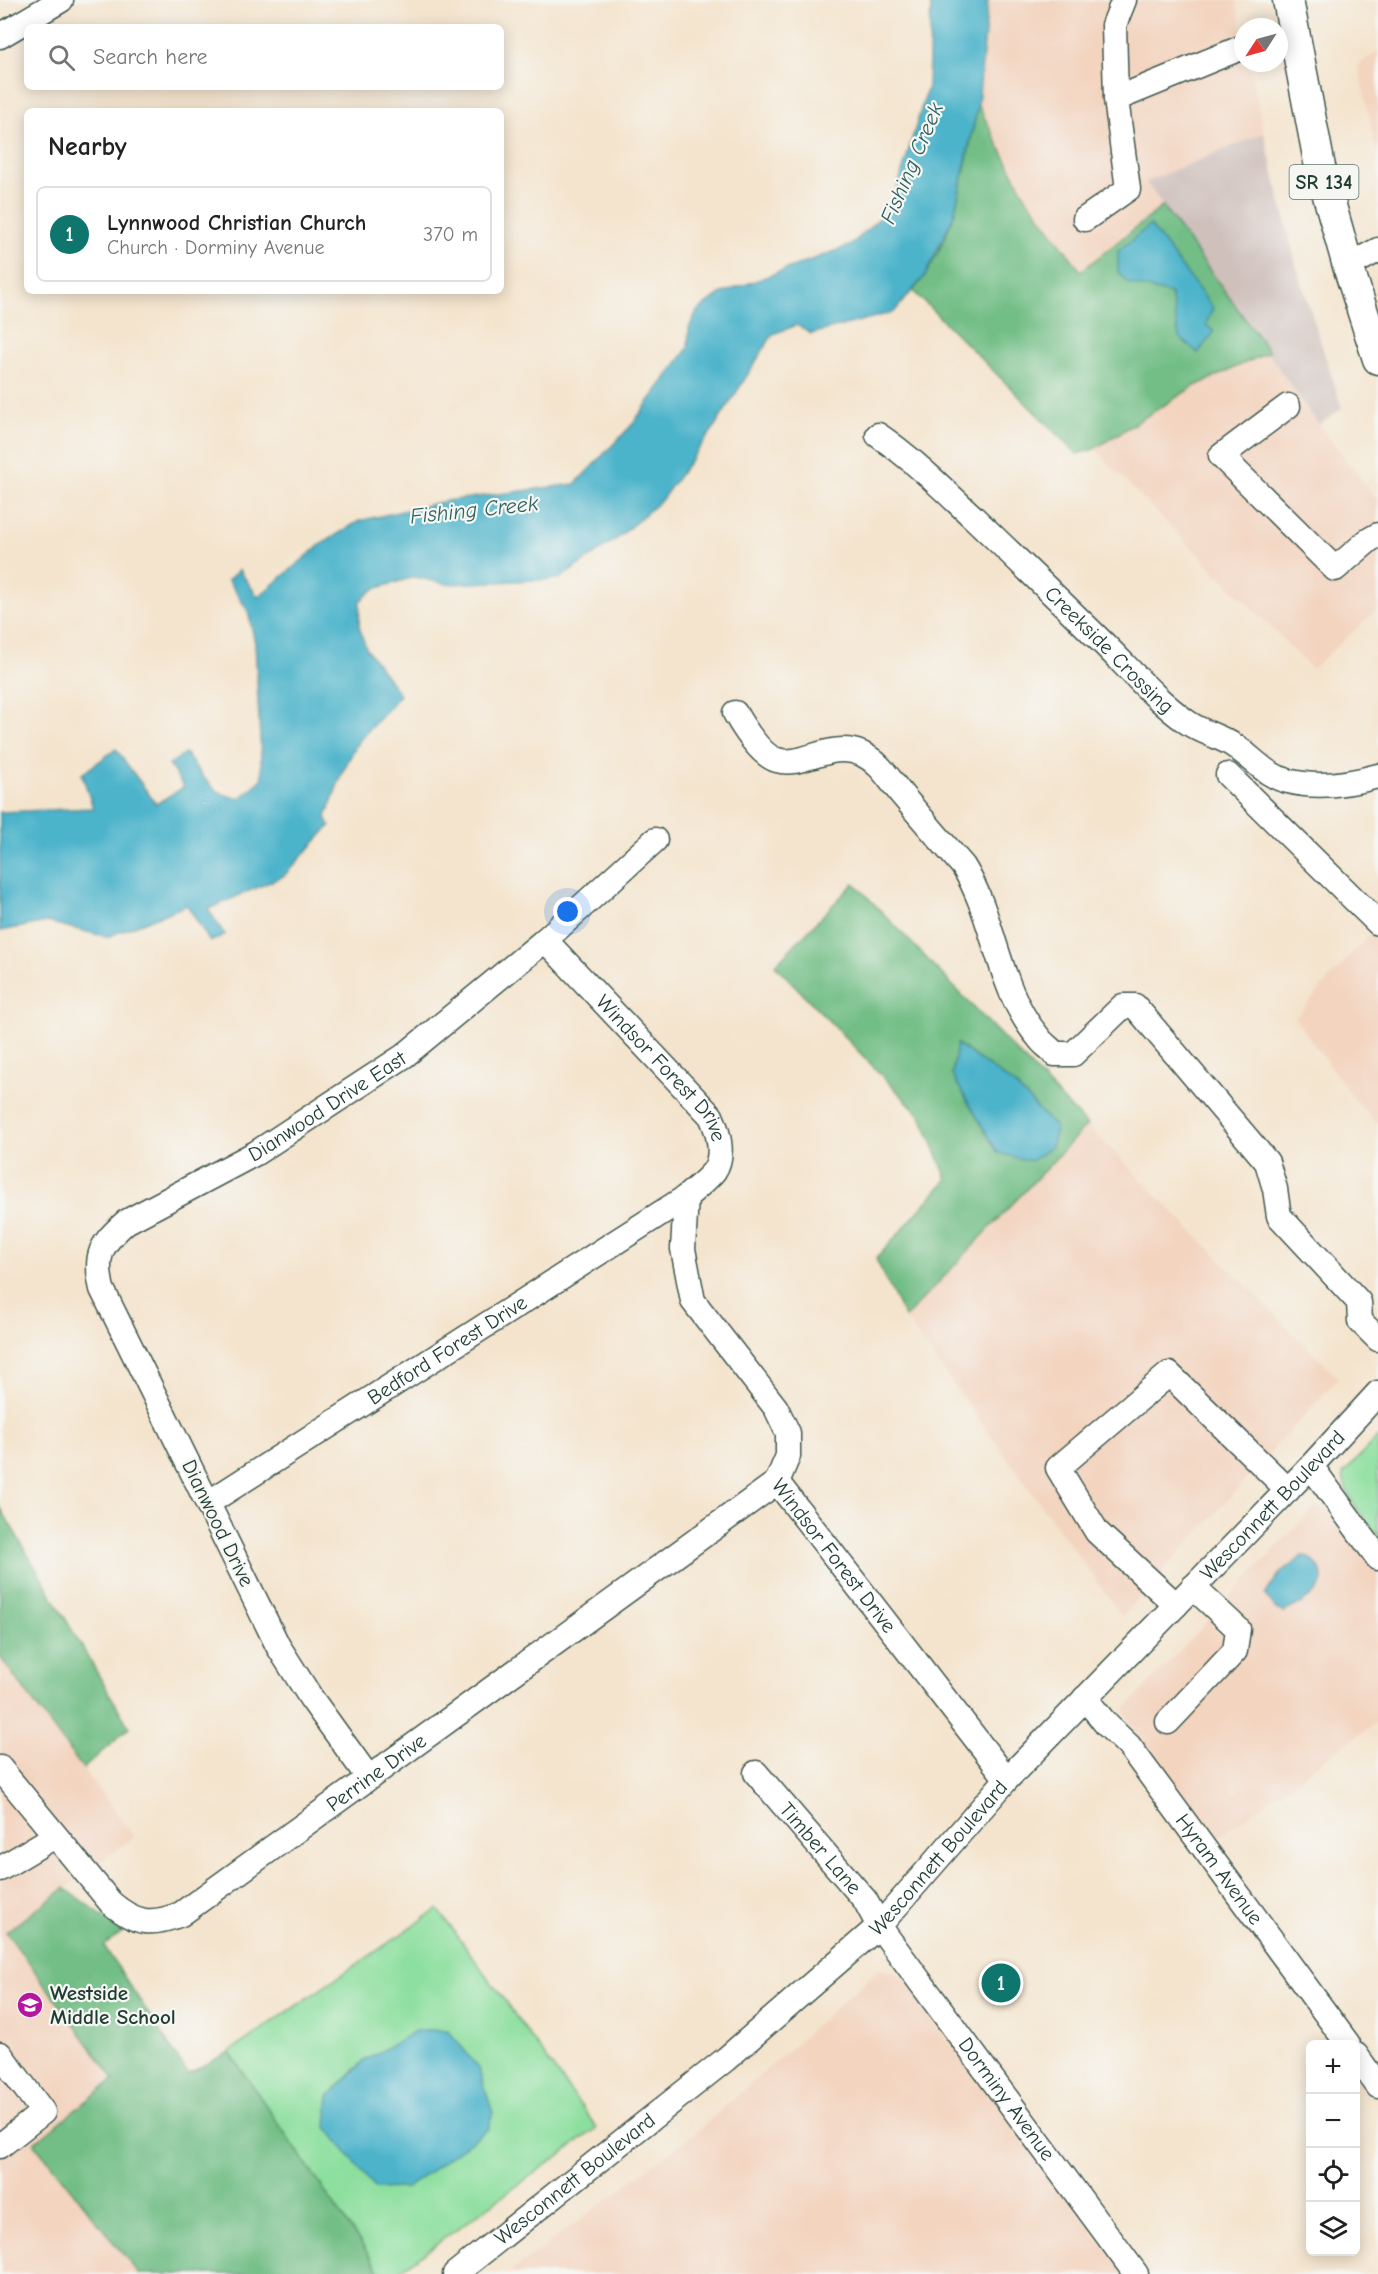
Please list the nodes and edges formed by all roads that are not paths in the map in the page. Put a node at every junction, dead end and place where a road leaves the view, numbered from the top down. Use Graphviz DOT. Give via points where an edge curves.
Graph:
graph roads {
  1 [pos="61,0"];
  2 [pos="1124,0"];
  3 [pos="1288,24"];
  4 [pos="0,36"];
  5 [pos="1234,51"];
  6 [pos="1116,99"];
  7 [pos="1085,219"];
  8 [pos="1378,250"];
  9 [pos="1348,266"];
  10 [pos="1378,359"];
  11 [pos="1288,406"];
  12 [pos="878,435"];
  13 [pos="1378,535"];
  14 [pos="735,713"];
  15 [pos="1228,776"];
  16 [pos="1378,776"];
  17 [pos="656,840"];
  18 [pos="1378,923"];
  19 [pos="545,940"];
  20 [pos="686,1197"];
  21 [pos="99,1255"];
  22 [pos="1378,1339"];
  23 [pos="1378,1393"];
  24 [pos="1311,1466"];
  25 [pos="777,1482"];
  26 [pos="1288,1490"];
  27 [pos="208,1503"];
  28 [pos="1378,1558"];
  29 [pos="1193,1587"];
  30 [pos="1176,1605"];
  31 [pos="1085,1698"];
  32 [pos="1168,1722"];
  33 [pos="0,1768"];
  34 [pos="756,1773"];
  35 [pos="368,1777"];
  36 [pos="1007,1779"];
  37 [pos="55,1836"];
  38 [pos="0,1869"];
  39 [pos="879,1926"];
  40 [pos="1345,2040"];
  41 [pos="0,2054"];
  42 [pos="1360,2061"];
  43 [pos="1378,2086"];
  44 [pos="0,2146"];
  45 [pos="455,2274"];
  46 [pos="1136,2274"];
  1 -- 4 [label="street"];
  2 -- 6 [label="street" via="1114,25"];
  3 -- 9 [label="main road, SR 134" via="1320,167"];
  5 -- 6 [label="street"];
  6 -- 7 [label="street" via="1128,189"];
  8 -- 9 [label="street"];
  9 -- 10 [label="main road, SR 134"];
  11 -- 13 [label="street" via="1221,456 1335,569"];
  12 -- 16 [label="street, Creekside Crossing" via="926,473 1189,724 1218,735 1258,767 1288,781 1318,786"];
  14 -- 22 [label="street" via="759,747 776,760 845,749 863,755 884,771 963,866 980,896 1018,1005 1038,1038 1055,1054 1073,1054 1123,1006 1135,1006 1267,1162 1278,1216 1359,1302 1360,1321"];
  15 -- 18 [label="street"];
  17 -- 19 [label="street, Dianwood Drive East"];
  19 -- 20 [label="street, Windsor Forest Drive" via="711,1116 718,1132 718,1158 714,1170"];
  19 -- 21 [label="street, Dianwood Drive East" via="405,1056 256,1153 126,1222 109,1237"];
  20 -- 25 [label="street, Windsor Forest Drive" via="682,1249 693,1301 776,1408 788,1433 788,1456"];
  20 -- 27 [label="street, Bedford Forest Drive"];
  21 -- 27 [label="street, Dianwood Drive" via="102,1289"];
  23 -- 24 [label="street, Wesconnett Boulevard"];
  24 -- 26 [label="street, Wesconnett Boulevard"];
  24 -- 28 [label="street"];
  25 -- 35 [label="street, Perrine Drive"];
  25 -- 36 [label="street, Windsor Forest Drive"];
  26 -- 29 [label="street, Wesconnett Boulevard"];
  26 -- 30 [label="street" via="1169,1374 1058,1468 1097,1532"];
  27 -- 35 [label="street, Dianwood Drive" via="278,1646"];
  29 -- 30 [label="street, Wesconnett Boulevard"];
  29 -- 32 [label="street" via="1238,1629 1234,1651"];
  30 -- 31 [label="street, Wesconnett Boulevard"];
  31 -- 36 [label="street, Wesconnett Boulevard"];
  31 -- 40 [label="street, Hyram Avenue" via="1129,1746"];
  33 -- 37 [label="street, Perrine Drive"];
  34 -- 39 [label="street, Timber Lane" via="865,1900"];
  35 -- 37 [label="street, Perrine Drive" via="181,1914 160,1922 128,1918 111,1904"];
  36 -- 39 [label="street, Wesconnett Boulevard"];
  37 -- 38 [label="street"];
  39 -- 45 [label="street, Wesconnett Boulevard" via="726,2059"];
  39 -- 46 [label="street, Dorminy Avenue"];
  41 -- 44 [label="street" via="43,2112"];
  42 -- 43 [label="street"];
}
